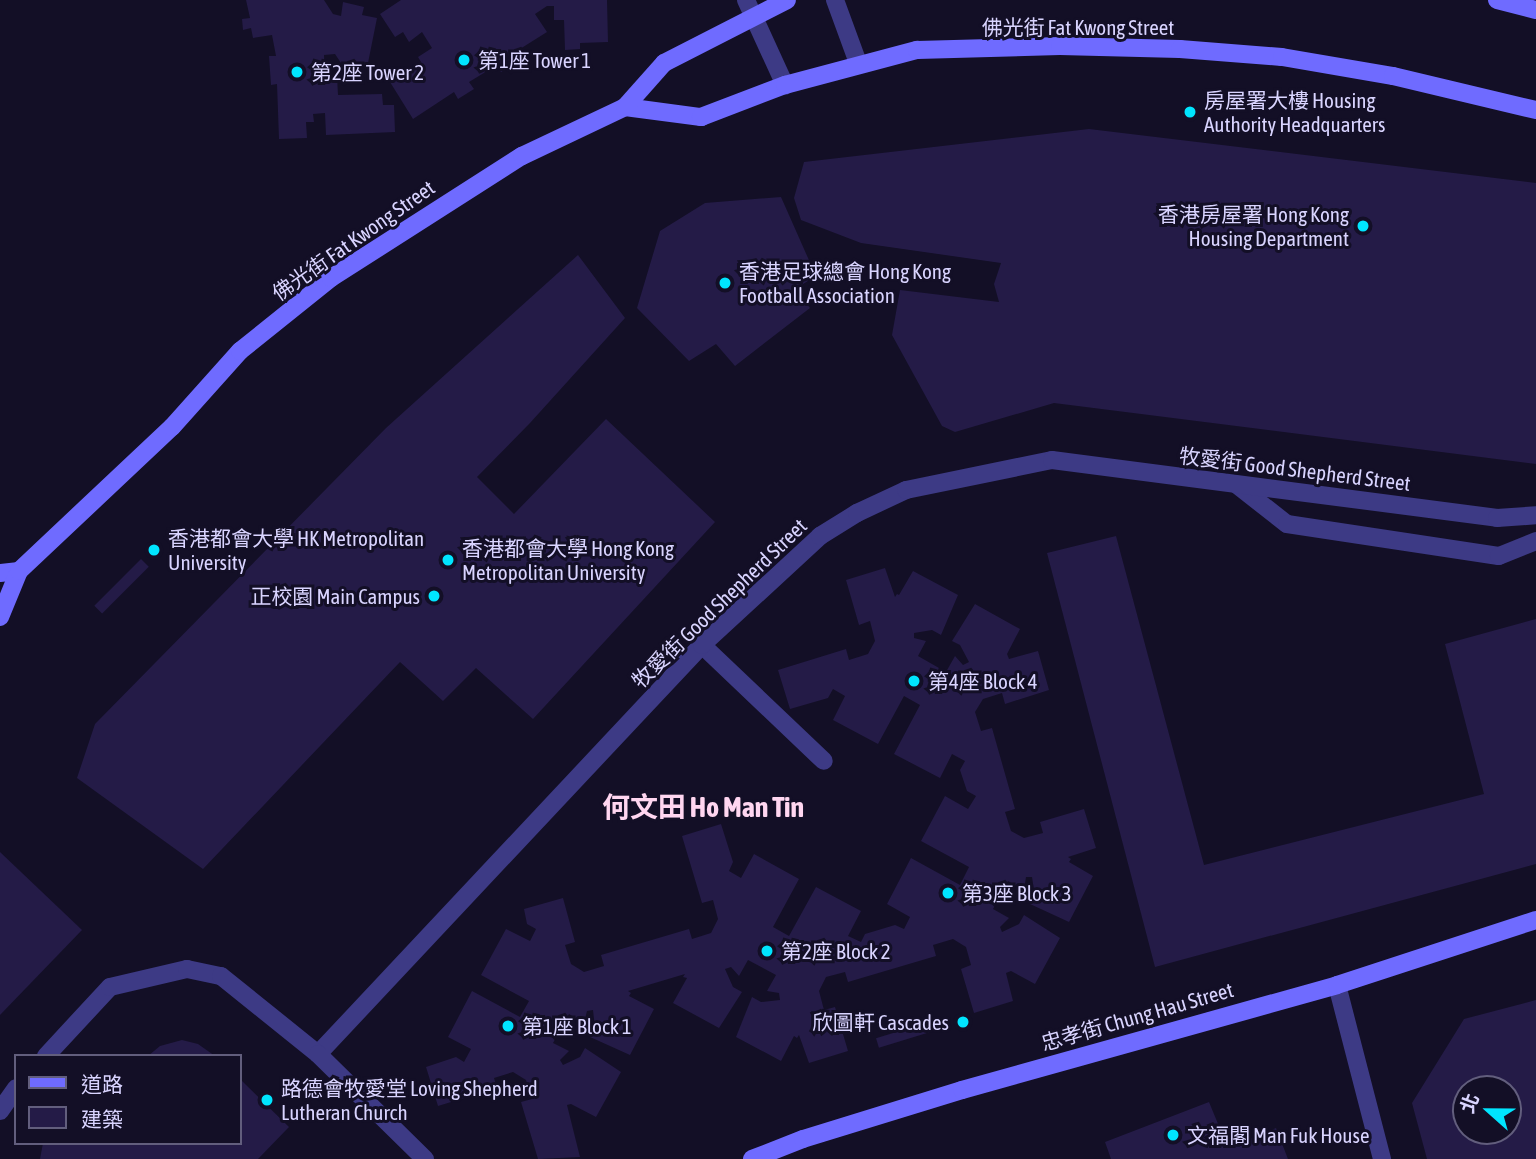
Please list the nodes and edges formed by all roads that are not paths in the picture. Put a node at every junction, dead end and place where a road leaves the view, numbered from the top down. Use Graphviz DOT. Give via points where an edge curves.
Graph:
graph roads {
  1 [pos="787,0"];
  2 [pos="835,0"];
  3 [pos="1497,0"];
  4 [pos="750,8"];
  5 [pos="1536,10"];
  6 [pos="858,63"];
  7 [pos="785,85"];
  8 [pos="625,107"];
  9 [pos="1536,110"];
  10 [pos="1237,485"];
  11 [pos="1536,515"];
  12 [pos="1536,541"];
  13 [pos="19,571"];
  14 [pos="0,573"];
  15 [pos="0,617"];
  16 [pos="702,645"];
  17 [pos="824,761"];
  18 [pos="1536,920"];
  19 [pos="1337,985"];
  20 [pos="48,1054"];
  21 [pos="318,1054"];
  22 [pos="14,1091"];
  23 [pos="0,1111"];
  24 [pos="425,1159"];
  25 [pos="752,1159"];
  26 [pos="1382,1159"];
  1 -- 4 [label="main road, 佛光街 Fat Kwong Street"];
  2 -- 6 [label="street"];
  3 -- 5 [label="main road"];
  4 -- 7 [label="street"];
  4 -- 8 [label="main road, 佛光街 Fat Kwong Street" via="664,63"];
  6 -- 7 [label="main road, 佛光街 Fat Kwong Street"];
  6 -- 9 [label="main road, 佛光街 Fat Kwong Street" via="917,50 1060,46 1192,50 1282,57 1393,76"];
  7 -- 8 [label="main road, 佛光街 Fat Kwong Street" via="701,117"];
  8 -- 13 [label="main road, 佛光街 Fat Kwong Street" via="522,156 331,278 240,351 172,427"];
  10 -- 11 [label="street, 牧愛街 Good Shepherd Street" via="1497,518"];
  10 -- 12 [label="street" via="1287,524 1499,556"];
  10 -- 16 [label="street, 牧愛街 Good Shepherd Street" via="1052,460 906,490 820,536"];
  13 -- 14 [label="main road"];
  13 -- 15 [label="main road, 佛光街 Fat Kwong Street"];
  16 -- 17 [label="street"];
  16 -- 21 [label="street, 牧愛街 Good Shepherd Street"];
  18 -- 19 [label="main road, 忠孝街 Chung Hau Street"];
  19 -- 25 [label="main road, 忠孝街 Chung Hau Street" via="962,1090"];
  19 -- 26 [label="street"];
  20 -- 21 [label="street" via="110,987 187,969 221,976"];
  21 -- 24 [label="street"];
  22 -- 23 [label="street"];
}
